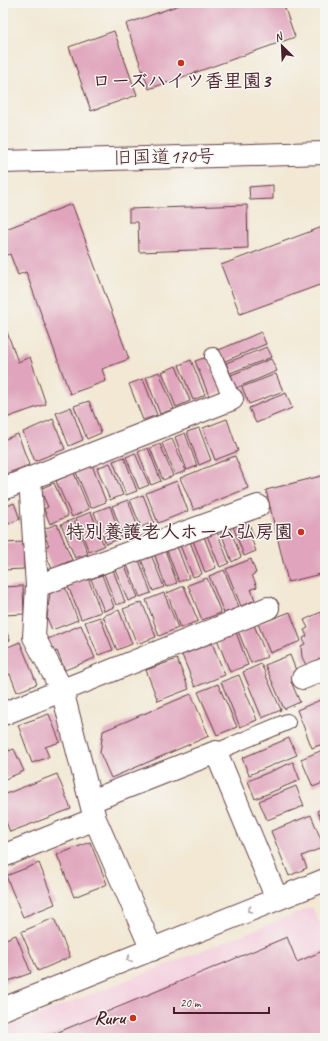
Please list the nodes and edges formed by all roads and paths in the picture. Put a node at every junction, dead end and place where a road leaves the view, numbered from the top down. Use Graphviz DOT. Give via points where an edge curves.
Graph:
graph roads {
  1 [pos="325,153"];
  2 [pos="3,162"];
  3 [pos="213,356"];
  4 [pos="232,399"];
  5 [pos="30,479"];
  6 [pos="3,489"];
  7 [pos="258,506"];
  8 [pos="37,586"];
  9 [pos="268,608"];
  10 [pos="325,669"];
  11 [pos="303,678"];
  12 [pos="62,690"];
  13 [pos="3,714"];
  14 [pos="287,722"];
  15 [pos="216,752"];
  16 [pos="93,810"];
  17 [pos="3,856"];
  18 [pos="325,880"];
  19 [pos="277,899"];
  20 [pos="152,950"];
  21 [pos="3,1009"];
  1 -- 2 [label="main road, 旧国道170号"];
  3 -- 4 [label="lane"];
  4 -- 5 [label="main road"];
  5 -- 6 [label="main road"];
  5 -- 8 [label="main road"];
  7 -- 8 [label="main road"];
  8 -- 12 [label="main road" via="34,638"];
  9 -- 12 [label="main road"];
  10 -- 11 [label="main road"];
  12 -- 13 [label="main road"];
  12 -- 16 [label="main road"];
  14 -- 15 [label="lane"];
  15 -- 16 [label="main road"];
  15 -- 19 [label="main road"];
  16 -- 17 [label="main road"];
  16 -- 20 [label="main road"];
  18 -- 19 [label="main road"];
  19 -- 20 [label="main road, one-way"];
  20 -- 21 [label="main road, one-way"];
}
